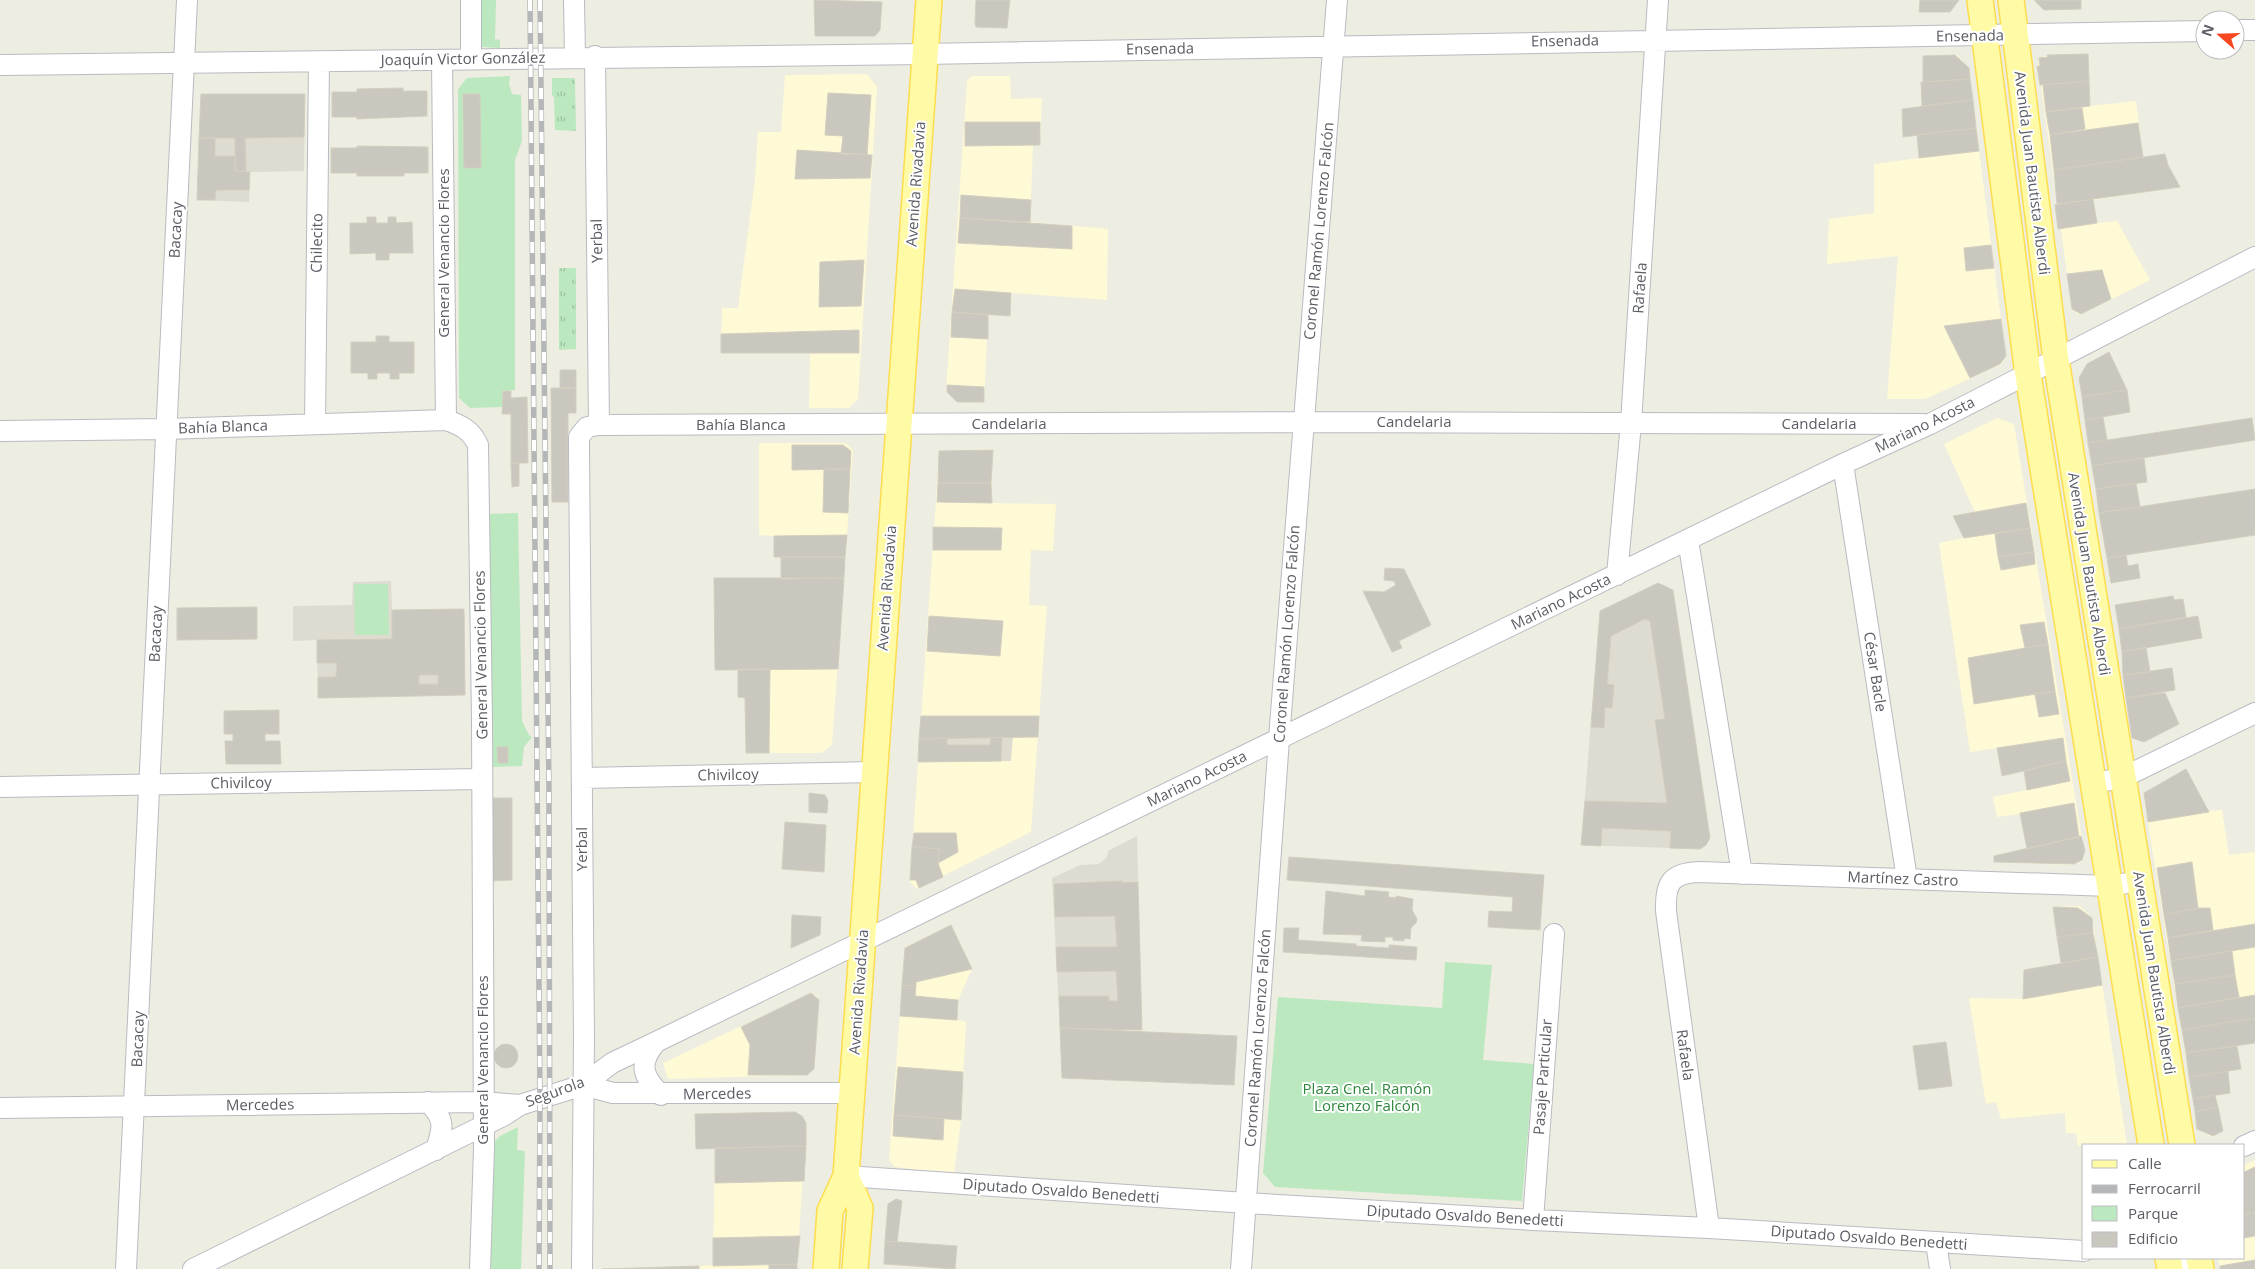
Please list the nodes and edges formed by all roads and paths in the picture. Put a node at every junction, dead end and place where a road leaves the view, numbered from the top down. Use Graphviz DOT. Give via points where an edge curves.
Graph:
graph roads {
  1 [pos="187,0"];
  2 [pos="471,0"];
  3 [pos="574,0"];
  4 [pos="929,0"];
  5 [pos="1337,0"];
  6 [pos="1658,0"];
  7 [pos="1980,0"];
  8 [pos="2011,0"];
  9 [pos="2195,31"];
  10 [pos="2015,35"];
  11 [pos="1985,36"];
  12 [pos="1655,40"];
  13 [pos="1334,46"];
  14 [pos="925,54"];
  15 [pos="595,56"];
  16 [pos="575,57"];
  17 [pos="471,59"];
  18 [pos="442,60"];
  19 [pos="319,62"];
  20 [pos="184,63"];
  21 [pos="0,65"];
  22 [pos="2255,256"];
  23 [pos="2056,360"];
  24 [pos="2028,375"];
  25 [pos="446,420"];
  26 [pos="1303,422"];
  27 [pos="1631,423"];
  28 [pos="315,424"];
  29 [pos="898,424"];
  30 [pos="1930,424"];
  31 [pos="591,428"];
  32 [pos="166,429"];
  33 [pos="0,431"];
  34 [pos="1843,464"];
  35 [pos="1688,540"];
  36 [pos="1617,575"];
  37 [pos="2255,713"];
  38 [pos="1279,739"];
  39 [pos="874,772"];
  40 [pos="582,778"];
  41 [pos="2122,778"];
  42 [pos="482,779"];
  43 [pos="2094,783"];
  44 [pos="148,784"];
  45 [pos="0,787"];
  46 [pos="1742,874"];
  47 [pos="1907,879"];
  48 [pos="2139,881"];
  49 [pos="1670,882"];
  50 [pos="2110,886"];
  51 [pos="1554,934"];
  52 [pos="864,942"];
  53 [pos="656,1042"];
  54 [pos="583,1085"];
  55 [pos="852,1093"];
  56 [pos="662,1095"];
  57 [pos="428,1102"];
  58 [pos="482,1102"];
  59 [pos="520,1105"];
  60 [pos="134,1106"];
  61 [pos="0,1108"];
  62 [pos="483,1126"];
  63 [pos="2151,1144"];
  64 [pos="2182,1144"];
  65 [pos="436,1150"];
  66 [pos="846,1176"];
  67 [pos="1246,1203"];
  68 [pos="1533,1220"];
  69 [pos="1709,1228"];
  70 [pos="1936,1243"];
  71 [pos="2082,1251"];
  72 [pos="2179,1259"];
  73 [pos="2200,1263"];
  74 [pos="126,1269"];
  75 [pos="193,1269"];
  76 [pos="480,1269"];
  77 [pos="582,1269"];
  78 [pos="826,1269"];
  79 [pos="855,1269"];
  80 [pos="1241,1269"];
  81 [pos="1940,1269"];
  1 -- 20 [label="street, Bacacay"];
  2 -- 17 [label="street"];
  3 -- 16 [label="street"];
  4 -- 14 [label="main road, Avenida Rivadavia"];
  5 -- 13 [label="street, Coronel Ramón Lorenzo Falcón"];
  6 -- 12 [label="street, Rafaela"];
  7 -- 11 [label="main road, Avenida Juan Bautista Alberdi"];
  8 -- 10 [label="main road, Avenida Juan Bautista Alberdi"];
  9 -- 10 [label="street, Ensenada"];
  10 -- 11 [label="street, Ensenada"];
  10 -- 23 [label="main road, Avenida Juan Bautista Alberdi"];
  11 -- 12 [label="street, Ensenada"];
  11 -- 24 [label="main road, Avenida Juan Bautista Alberdi"];
  12 -- 13 [label="street, Ensenada"];
  12 -- 27 [label="street, Rafaela"];
  13 -- 14 [label="street, Ensenada"];
  13 -- 26 [label="street, Coronel Ramón Lorenzo Falcón"];
  14 -- 15 [label="street, Joaquín Victor González"];
  14 -- 29 [label="main road, Avenida Rivadavia"];
  15 -- 16 [label="street, Joaquín Victor González"];
  15 -- 31 [label="street, Yerbal"];
  16 -- 17 [label="street, Joaquín Victor González"];
  17 -- 18 [label="street, Joaquín Victor González"];
  18 -- 19 [label="street, Joaquín Victor González"];
  18 -- 25 [label="street, General Venancio Flores"];
  19 -- 20 [label="street, Joaquín Victor González"];
  19 -- 28 [label="street, Chilecito"];
  20 -- 21 [label="street, Joaquín Victor González"];
  20 -- 32 [label="street, Bacacay"];
  22 -- 23 [label="street, Mariano Acosta"];
  23 -- 24 [label="street, Mariano Acosta"];
  23 -- 41 [label="main road, Avenida Juan Bautista Alberdi"];
  24 -- 30 [label="street, Mariano Acosta"];
  24 -- 43 [label="main road, Avenida Juan Bautista Alberdi"];
  25 -- 28 [label="street, Bahía Blanca"];
  25 -- 42 [label="street, General Venancio Flores" via="463,426 478,445"];
  26 -- 27 [label="street, Candelaria"];
  26 -- 29 [label="street, Candelaria"];
  26 -- 38 [label="street, Coronel Ramón Lorenzo Falcón"];
  27 -- 30 [label="street, Candelaria"];
  27 -- 36 [label="street, Rafaela"];
  28 -- 32 [label="street, Bahía Blanca"];
  29 -- 31 [label="street, Bahía Blanca"];
  29 -- 39 [label="main road, Avenida Rivadavia"];
  30 -- 34 [label="street, Mariano Acosta"];
  31 -- 40 [label="street, Yerbal" via="580,437 578,448"];
  32 -- 33 [label="street, Bahía Blanca"];
  32 -- 44 [label="street, Bacacay"];
  34 -- 35 [label="street, Mariano Acosta"];
  34 -- 47 [label="street, César Bacle"];
  35 -- 36 [label="street, Mariano Acosta"];
  35 -- 46 [label="street"];
  36 -- 38 [label="street, Mariano Acosta"];
  37 -- 41 [label="street"];
  38 -- 52 [label="street, Mariano Acosta"];
  38 -- 67 [label="street, Coronel Ramón Lorenzo Falcón"];
  39 -- 40 [label="street, Chivilcoy"];
  39 -- 52 [label="main road, Avenida Rivadavia"];
  40 -- 54 [label="street, Yerbal"];
  41 -- 43 [label="street"];
  41 -- 48 [label="main road, Avenida Juan Bautista Alberdi"];
  42 -- 44 [label="street, Chivilcoy"];
  42 -- 58 [label="street, General Venancio Flores"];
  43 -- 50 [label="main road, Avenida Juan Bautista Alberdi"];
  44 -- 45 [label="street, Chivilcoy"];
  44 -- 60 [label="street, Bacacay"];
  46 -- 47 [label="street, Martínez Castro"];
  46 -- 49 [label="street, Martínez Castro" via="1689,872"];
  47 -- 50 [label="street, Martínez Castro"];
  48 -- 50 [label="street, Martínez Castro"];
  48 -- 64 [label="main road, Avenida Juan Bautista Alberdi"];
  49 -- 69 [label="street, Rafaela" via="1666,911"];
  50 -- 63 [label="main road, Avenida Juan Bautista Alberdi"];
  51 -- 68 [label="street, Pasaje Particular"];
  52 -- 53 [label="street, Segurola"];
  52 -- 55 [label="main road, Avenida Rivadavia"];
  53 -- 54 [label="street, Segurola" via="612,1063"];
  53 -- 56 [label="street" via="646,1053 644,1068 649,1082"];
  54 -- 56 [label="street, Mercedes" via="613,1093"];
  54 -- 59 [label="street, Segurola"];
  54 -- 77 [label="street, Yerbal"];
  55 -- 56 [label="street, Mercedes"];
  55 -- 66 [label="main road, Avenida Rivadavia"];
  57 -- 58 [label="street, Mercedes"];
  57 -- 60 [label="street, Mercedes"];
  57 -- 65 [label="street" via="439,1113 443,1124"];
  58 -- 59 [label="street, Mercedes"];
  58 -- 62 [label="street, General Venancio Flores"];
  59 -- 62 [label="street, Segurola"];
  60 -- 61 [label="street, Mercedes"];
  60 -- 74 [label="street, Bacacay"];
  62 -- 65 [label="street, Segurola"];
  62 -- 76 [label="street, General Venancio Flores"];
  65 -- 75 [label="street, Segurola"];
  66 -- 67 [label="street, Diputado Osvaldo Benedetti"];
  66 -- 78 [label="main road, Avenida Rivadavia" via="830,1211"];
  66 -- 79 [label="main road, Avenida Rivadavia" via="860,1208"];
  67 -- 68 [label="street, Diputado Osvaldo Benedetti"];
  67 -- 80 [label="street, Coronel Ramón Lorenzo Falcón"];
  68 -- 69 [label="street, Diputado Osvaldo Benedetti"];
  69 -- 70 [label="street, Diputado Osvaldo Benedetti"];
  70 -- 71 [label="street, Diputado Osvaldo Benedetti"];
  70 -- 81 [label="street"];
  72 -- 73 [label="street"];
}
